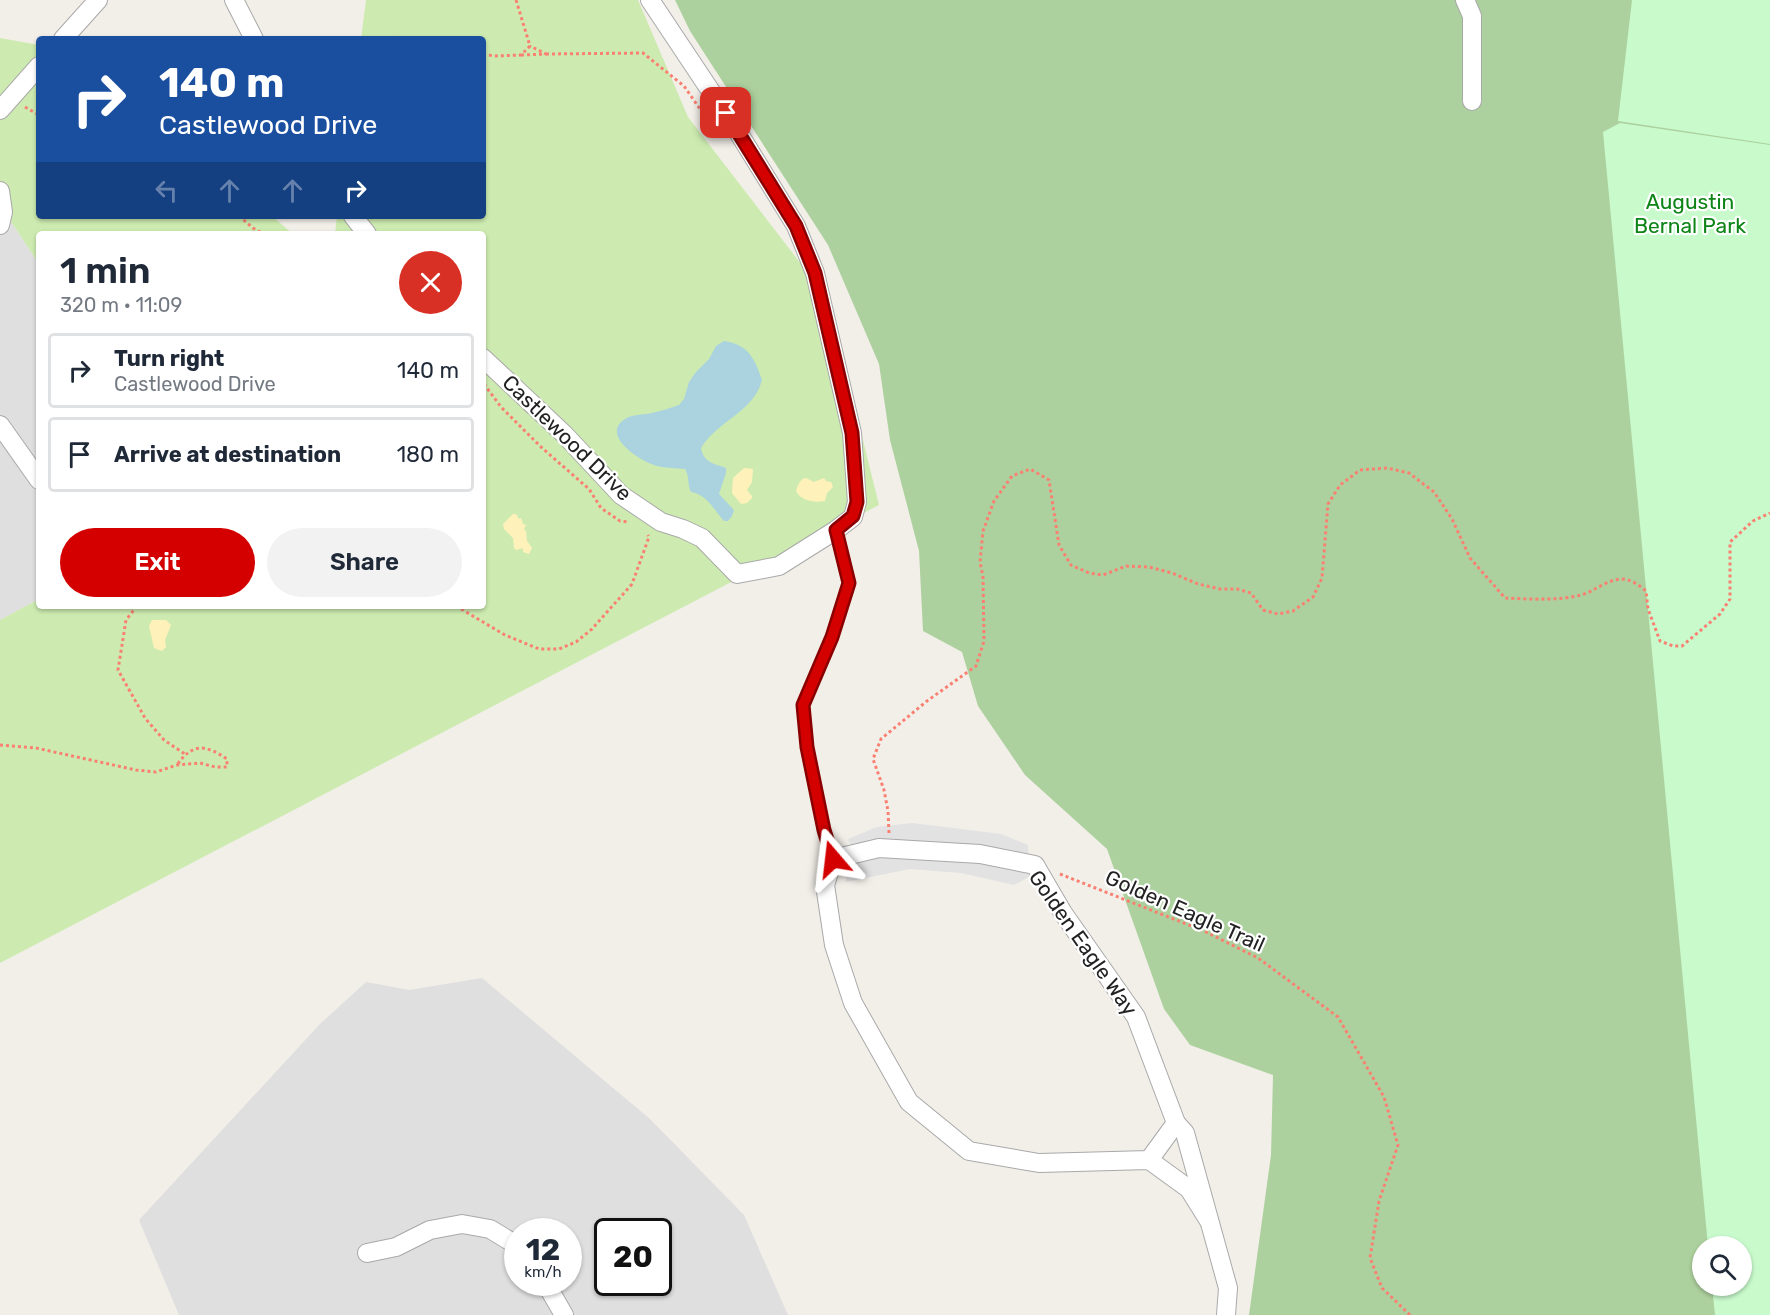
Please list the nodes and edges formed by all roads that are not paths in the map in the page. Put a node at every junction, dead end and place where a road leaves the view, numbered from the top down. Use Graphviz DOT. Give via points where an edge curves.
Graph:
graph roads {
  1 [pos="98,0"];
  2 [pos="234,0"];
  3 [pos="650,0"];
  4 [pos="1465,0"];
  5 [pos="66,36"];
  6 [pos="252,36"];
  7 [pos="36,69"];
  8 [pos="1472,100"];
  9 [pos="0,110"];
  10 [pos="0,191"];
  11 [pos="355,219"];
  12 [pos="0,225"];
  13 [pos="365,231"];
  14 [pos="486,361"];
  15 [pos="0,425"];
  16 [pos="36,476"];
  17 [pos="836,530"];
  18 [pos="833,859"];
  19 [pos="1176,1123"];
  20 [pos="1149,1160"];
  21 [pos="1209,1221"];
  22 [pos="504,1238"];
  23 [pos="368,1253"];
  24 [pos="553,1296"];
  25 [pos="564,1315"];
  26 [pos="1226,1315"];
  1 -- 5 [label="street"];
  2 -- 6 [label="street"];
  3 -- 17 [label="street, Castlewood Drive" via="796,226 815,273 852,433 857,502 853,516"];
  4 -- 8 [label="street" via="1472,16"];
  7 -- 9 [label="street"];
  10 -- 12 [label="street"];
  11 -- 13 [label="street"];
  14 -- 17 [label="street, Castlewood Drive" via="564,434 621,495 661,522 702,538 736,574 779,566"];
  15 -- 16 [label="street"];
  17 -- 18 [label="lane" via="849,583 832,637 803,705 807,747"];
  18 -- 19 [label="street, Golden Eagle Way" via="879,848 980,854 1035,865 1063,913 1136,1017"];
  18 -- 20 [label="street" via="825,885 834,945 854,1003 909,1102 969,1151 1039,1163"];
  19 -- 20 [label="street"];
  19 -- 21 [label="street, Golden Eagle Way" via="1185,1133"];
  20 -- 21 [label="street, Golden Eagle Way" via="1189,1189"];
  21 -- 26 [label="street, Golden Eagle Way" via="1228,1288"];
  22 -- 23 [label="street" via="490,1229 462,1224 430,1230 396,1247"];
  24 -- 25 [label="street"];
}
